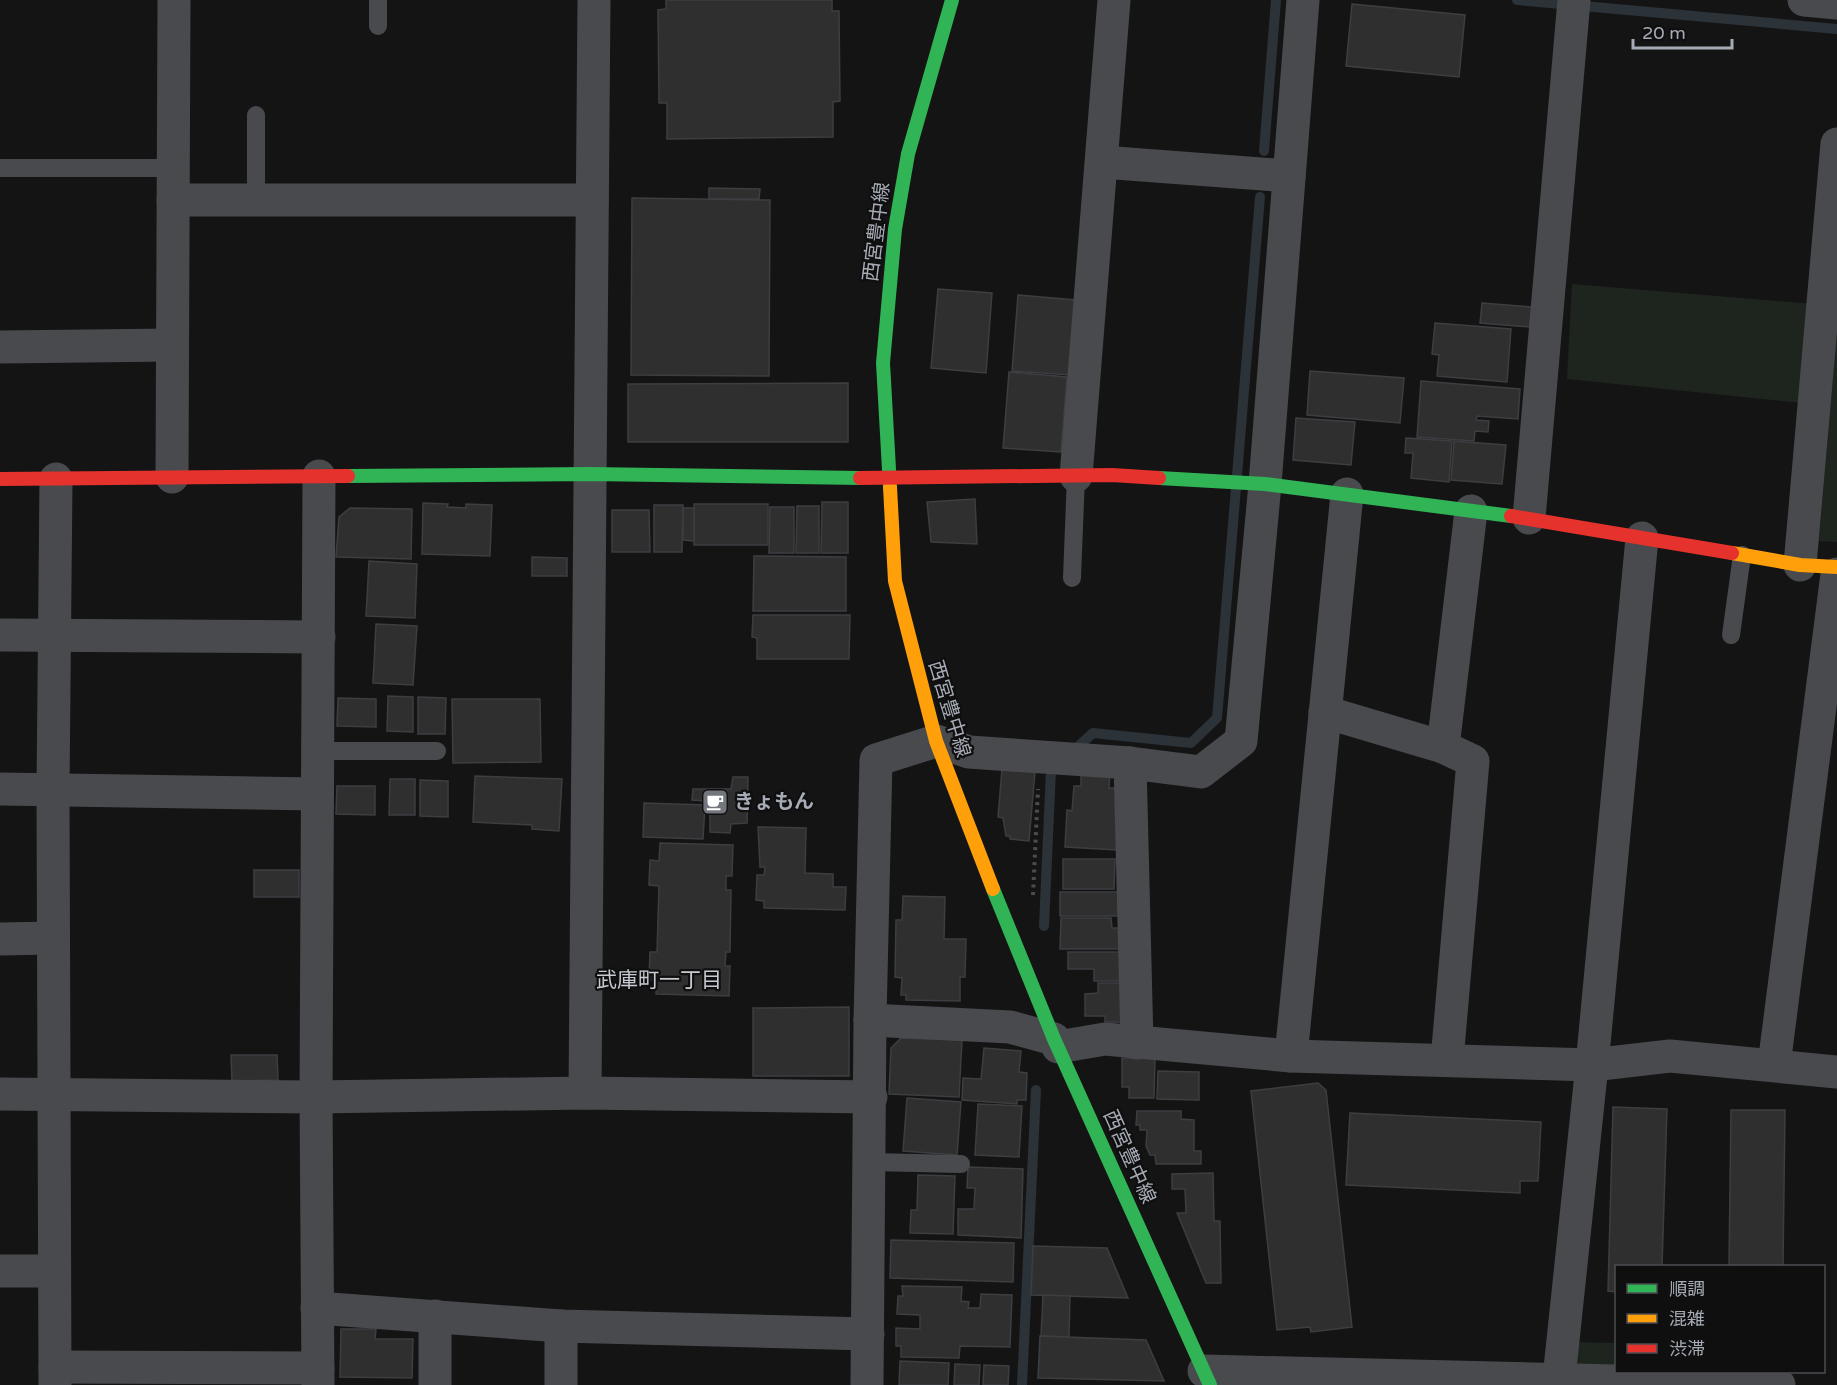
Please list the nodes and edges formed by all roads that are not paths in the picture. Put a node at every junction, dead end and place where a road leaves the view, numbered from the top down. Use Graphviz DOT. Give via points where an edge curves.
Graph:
graph roads {
  1 [pos="174,0"];
  2 [pos="378,0"];
  3 [pos="594,0"];
  4 [pos="952,0"];
  5 [pos="1114,0"];
  6 [pos="1303,0"];
  7 [pos="1804,0"];
  8 [pos="1837,3"];
  9 [pos="1574,7"];
  10 [pos="378,26"];
  11 [pos="256,115"];
  12 [pos="1837,144"];
  13 [pos="1101,162"];
  14 [pos="0,168"];
  15 [pos="174,168"];
  16 [pos="1289,176"];
  17 [pos="174,200"];
  18 [pos="256,200"];
  19 [pos="592,200"];
  20 [pos="172,345"];
  21 [pos="0,347"];
  22 [pos="589,474"];
  23 [pos="319,476"];
  24 [pos="1076,476"];
  25 [pos="172,477"];
  26 [pos="889,478"];
  27 [pos="0,479"];
  28 [pos="56,479"];
  29 [pos="1265,484"];
  30 [pos="1347,494"];
  31 [pos="1471,511"];
  32 [pos="1529,518"];
  33 [pos="1642,538"];
  34 [pos="1742,555"];
  35 [pos="1800,565"];
  36 [pos="1837,567"];
  37 [pos="1837,574"];
  38 [pos="1072,578"];
  39 [pos="0,635"];
  40 [pos="56,635"];
  41 [pos="1731,635"];
  42 [pos="319,637"];
  43 [pos="1325,712"];
  44 [pos="936,741"];
  45 [pos="1443,747"];
  46 [pos="318,751"];
  47 [pos="437,751"];
  48 [pos="1130,763"];
  49 [pos="0,789"];
  50 [pos="53,790"];
  51 [pos="317,794"];
  52 [pos="53,938"];
  53 [pos="0,939"];
  54 [pos="870,1020"];
  55 [pos="1056,1043"];
  56 [pos="1137,1043"];
  57 [pos="1292,1056"];
  58 [pos="1447,1060"];
  59 [pos="1592,1065"];
  60 [pos="1774,1065"];
  61 [pos="1837,1072"];
  62 [pos="585,1093"];
  63 [pos="0,1094"];
  64 [pos="54,1094"];
  65 [pos="316,1097"];
  66 [pos="871,1097"];
  67 [pos="871,1162"];
  68 [pos="961,1164"];
  69 [pos="0,1271"];
  70 [pos="53,1271"];
  71 [pos="317,1308"];
  72 [pos="435,1316"];
  73 [pos="561,1326"];
  74 [pos="868,1334"];
  75 [pos="55,1376"];
  76 [pos="318,1376"];
  77 [pos="1207,1378"];
  78 [pos="1559,1378"];
  79 [pos="1678,1384"];
  80 [pos="435,1385"];
  81 [pos="561,1385"];
  82 [pos="867,1385"];
  83 [pos="1779,1385"];
  1 -- 15 [label="street"];
  2 -- 10 [label="lane"];
  3 -- 19 [label="street"];
  4 -- 26 [label="street, 西宮豊中線" via="908,154 895,229 883,363"];
  5 -- 13 [label="street"];
  6 -- 16 [label="street"];
  7 -- 8 [label="street"];
  9 -- 32 [label="street"];
  11 -- 18 [label="lane"];
  12 -- 35 [label="street"];
  13 -- 16 [label="street"];
  13 -- 24 [label="street"];
  14 -- 15 [label="lane"];
  15 -- 17 [label="street"];
  16 -- 29 [label="street"];
  17 -- 18 [label="street"];
  17 -- 20 [label="street"];
  18 -- 19 [label="street"];
  19 -- 22 [label="street"];
  20 -- 21 [label="street"];
  20 -- 25 [label="street"];
  22 -- 23 [label="street"];
  22 -- 26 [label="street"];
  22 -- 62 [label="street"];
  23 -- 25 [label="street"];
  23 -- 42 [label="street"];
  24 -- 26 [label="street"];
  24 -- 29 [label="street"];
  24 -- 38 [label="lane"];
  25 -- 28 [label="street"];
  26 -- 44 [label="street, 西宮豊中線" via="895,581"];
  27 -- 28 [label="street"];
  28 -- 40 [label="street"];
  29 -- 30 [label="street"];
  29 -- 48 [label="street" via="1241,741 1201,772"];
  30 -- 31 [label="street"];
  30 -- 43 [label="street"];
  31 -- 32 [label="street"];
  31 -- 45 [label="street"];
  32 -- 33 [label="street"];
  33 -- 34 [label="street"];
  33 -- 59 [label="street"];
  34 -- 35 [label="street"];
  34 -- 41 [label="lane"];
  35 -- 36 [label="street"];
  37 -- 60 [label="street"];
  39 -- 40 [label="street"];
  40 -- 42 [label="street"];
  40 -- 50 [label="street"];
  42 -- 46 [label="street"];
  43 -- 45 [label="street"];
  43 -- 57 [label="street"];
  44 -- 48 [label="street" via="969,752"];
  44 -- 54 [label="street" via="876,760"];
  44 -- 55 [label="street, 西宮豊中線"];
  45 -- 58 [label="street" via="1473,761"];
  46 -- 47 [label="lane"];
  46 -- 51 [label="street"];
  48 -- 56 [label="street"];
  49 -- 50 [label="street"];
  50 -- 51 [label="street"];
  50 -- 52 [label="street"];
  51 -- 65 [label="street"];
  52 -- 53 [label="street"];
  52 -- 64 [label="street"];
  54 -- 55 [label="street" via="1010,1027"];
  54 -- 66 [label="street"];
  55 -- 56 [label="street" via="1105,1039"];
  55 -- 77 [label="street, 西宮豊中線"];
  56 -- 57 [label="street"];
  57 -- 58 [label="street"];
  58 -- 59 [label="street"];
  59 -- 60 [label="street" via="1670,1056"];
  59 -- 78 [label="street"];
  60 -- 61 [label="street"];
  62 -- 65 [label="street"];
  62 -- 66 [label="street"];
  63 -- 64 [label="street"];
  64 -- 65 [label="street"];
  64 -- 70 [label="street"];
  65 -- 71 [label="street"];
  66 -- 67 [label="street"];
  67 -- 68 [label="lane"];
  67 -- 74 [label="street"];
  69 -- 70 [label="street"];
  70 -- 75 [label="street"];
  71 -- 72 [label="street"];
  71 -- 76 [label="street"];
  72 -- 73 [label="street"];
  72 -- 80 [label="street"];
  73 -- 74 [label="street"];
  73 -- 81 [label="street"];
  74 -- 82 [label="street"];
  75 -- 76 [label="street"];
  77 -- 78 [label="street"];
  78 -- 79 [label="street"];
  79 -- 83 [label="street"];
}
